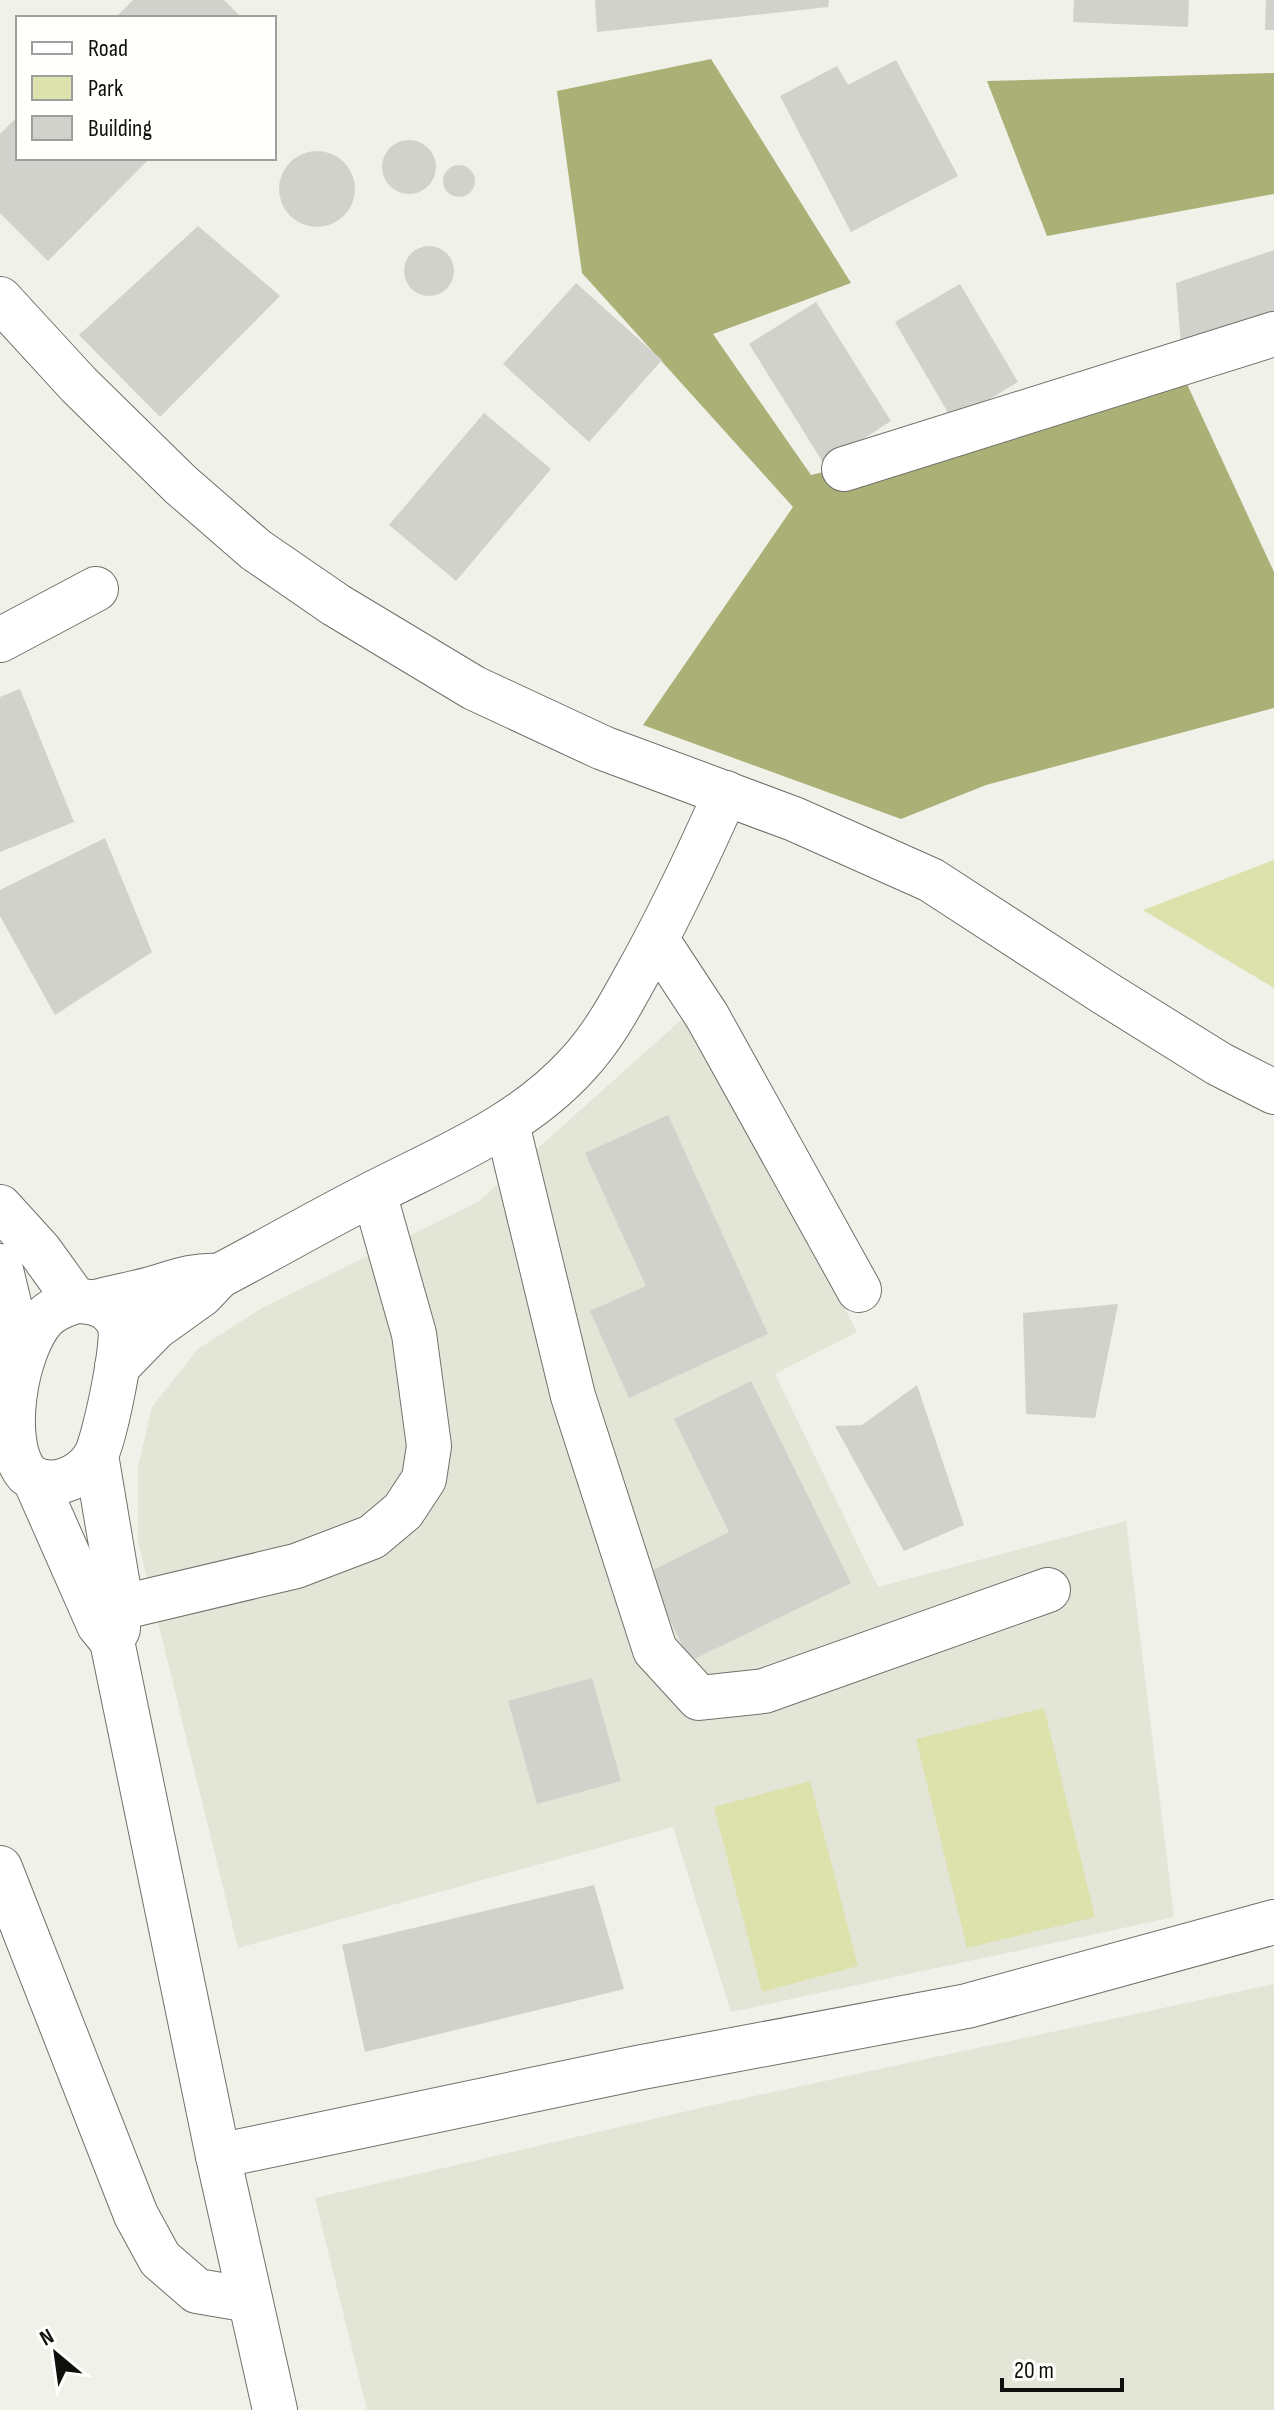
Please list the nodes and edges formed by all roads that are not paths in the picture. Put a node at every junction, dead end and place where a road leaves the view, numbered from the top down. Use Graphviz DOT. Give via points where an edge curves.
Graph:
graph roads {
  1 [pos="0,299"];
  2 [pos="1274,334"];
  3 [pos="844,469"];
  4 [pos="96,589"];
  5 [pos="0,640"];
  6 [pos="726,793"];
  7 [pos="657,940"];
  8 [pos="1274,1092"];
  9 [pos="507,1124"];
  10 [pos="374,1193"];
  11 [pos="0,1207"];
  12 [pos="0,1266"];
  13 [pos="219,1276"];
  14 [pos="859,1290"];
  15 [pos="86,1302"];
  16 [pos="117,1367"];
  17 [pos="12,1378"];
  18 [pos="96,1455"];
  19 [pos="16,1467"];
  20 [pos="1048,1590"];
  21 [pos="116,1624"];
  22 [pos="0,1868"];
  23 [pos="1274,1922"];
  24 [pos="218,2156"];
  25 [pos="250,2300"];
  26 [pos="275,2410"];
  1 -- 6 [label="street" via="181,485 256,550 325,597 474,688 603,748"];
  2 -- 3 [label="street"];
  4 -- 5 [label="street"];
  6 -- 7 [label="street"];
  6 -- 8 [label="street" via="931,880 1155,1025"];
  7 -- 9 [label="street" via="603,1035 545,1096"];
  7 -- 14 [label="street" via="707,1016"];
  9 -- 10 [label="street"];
  9 -- 20 [label="street" via="573,1396 655,1650 699,1698 764,1691"];
  10 -- 13 [label="street"];
  10 -- 21 [label="street" via="414,1334 429,1446 424,1479 403,1511 372,1537"];
  11 -- 15 [label="street"];
  12 -- 17 [label="street"];
  13 -- 15 [label="street" via="175,1280"];
  13 -- 16 [label="street"];
  15 -- 16 [label="street" via="105,1307 120,1327"];
  15 -- 17 [label="street" via="53,1310 42,1320"];
  16 -- 18 [label="street"];
  17 -- 19 [label="street" via="6,1436"];
  18 -- 19 [label="street" via="67,1481"];
  18 -- 21 [label="street" via="118,1586"];
  19 -- 21 [label="street" via="99,1625"];
  21 -- 24 [label="street"];
  22 -- 25 [label="street" via="136,2215 160,2259 197,2291"];
  23 -- 24 [label="street" via="967,2006 637,2068"];
  24 -- 25 [label="street"];
  25 -- 26 [label="street"];
}
